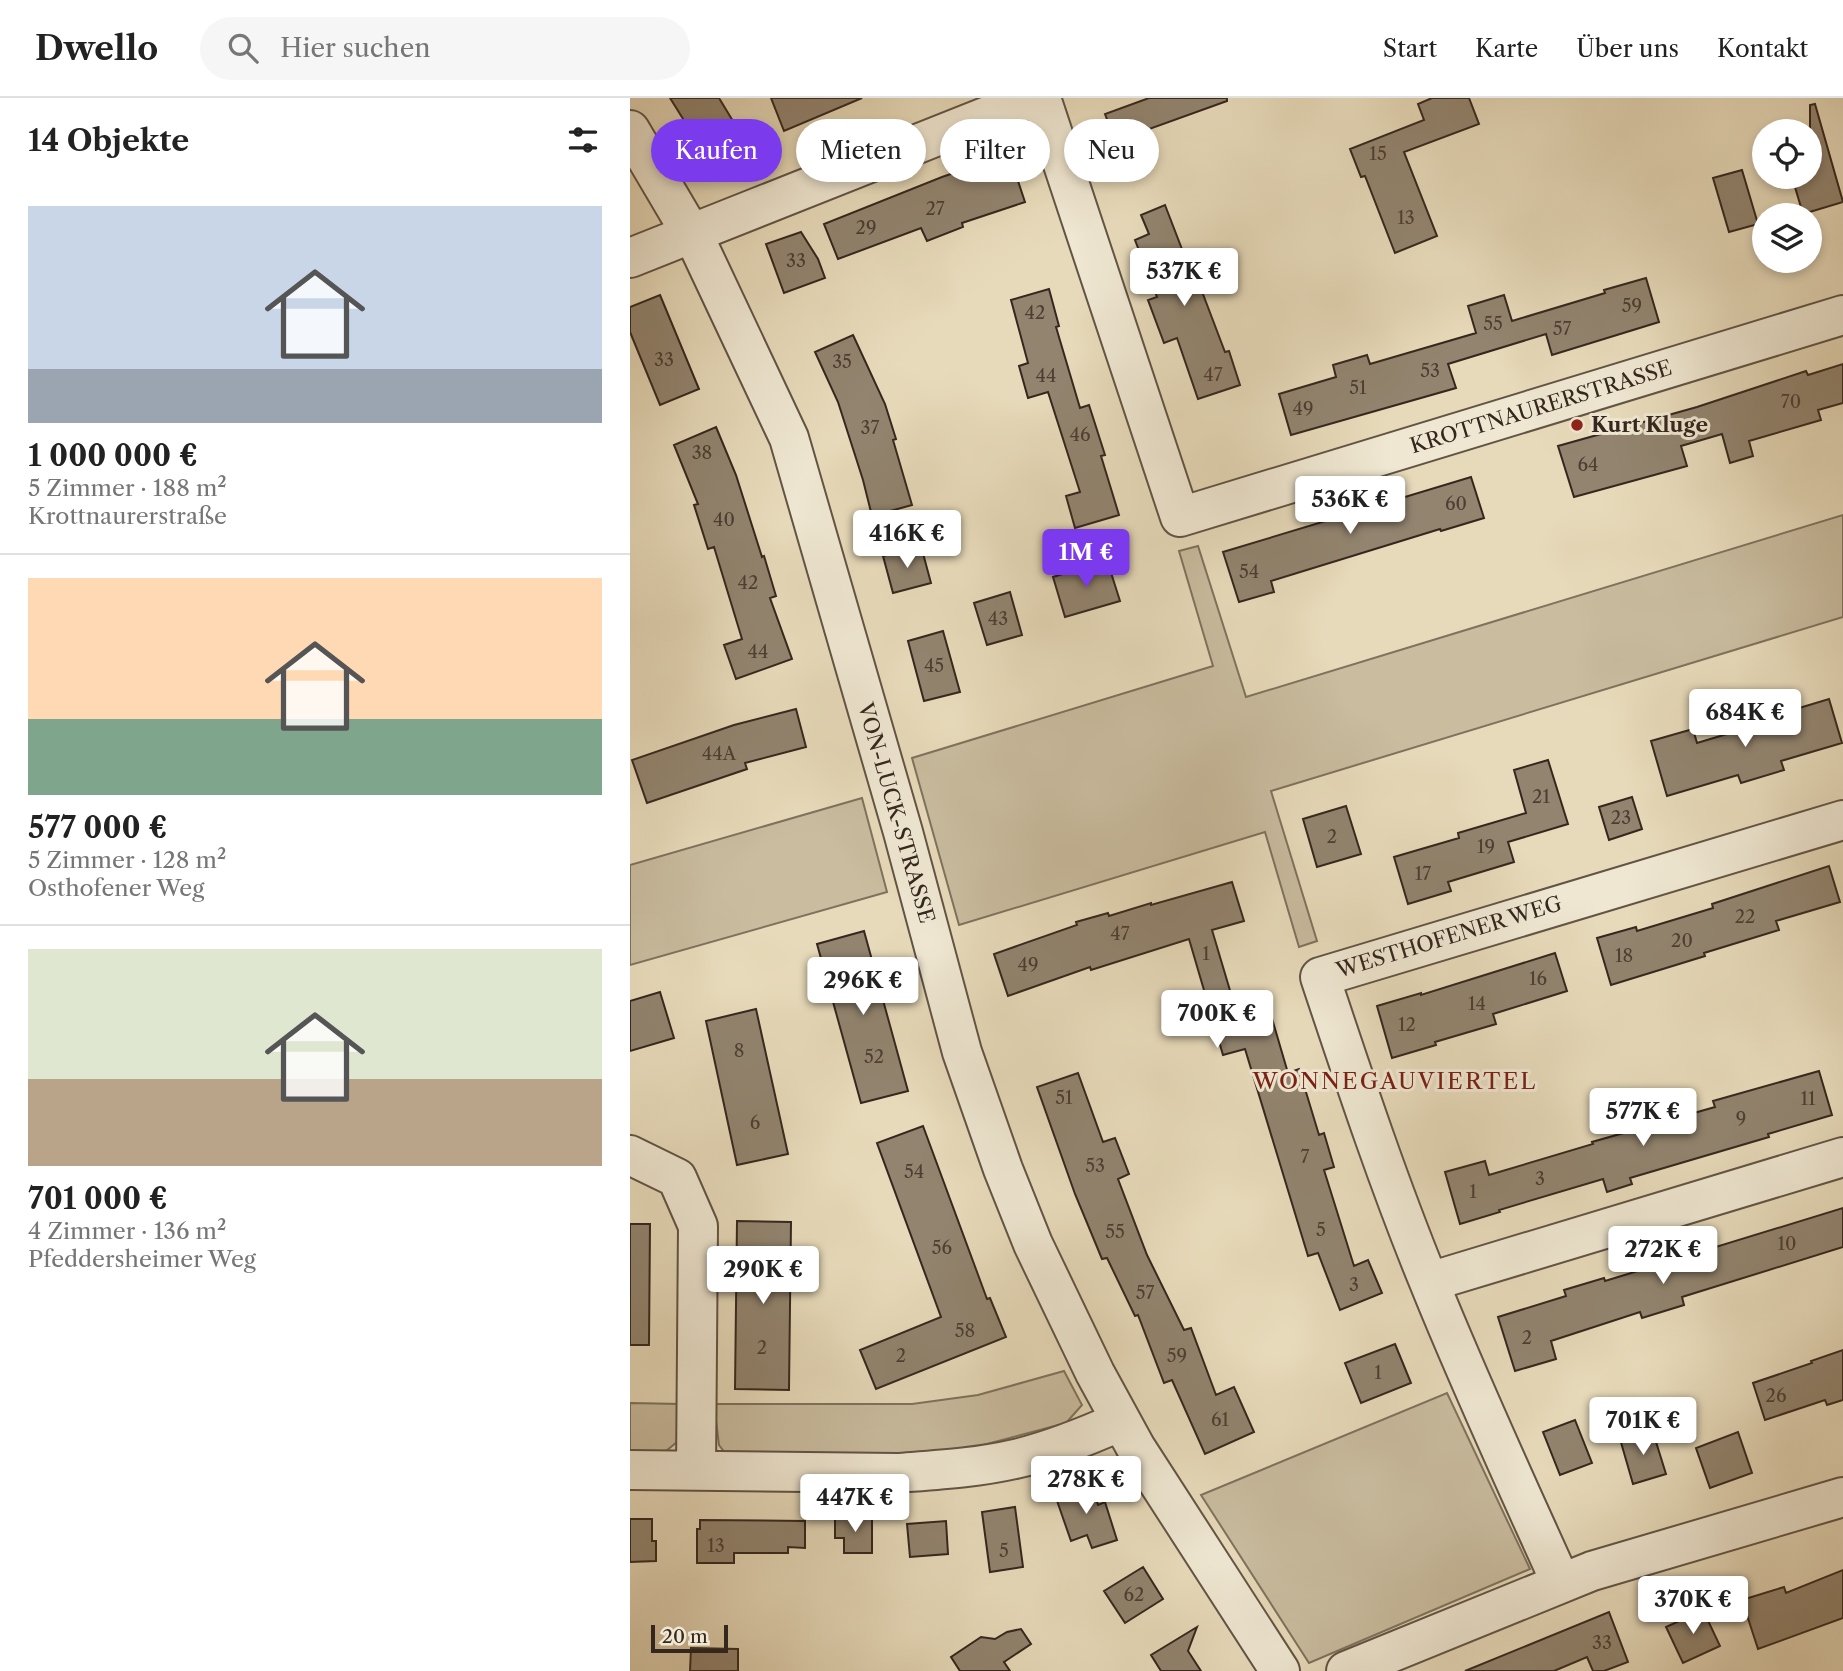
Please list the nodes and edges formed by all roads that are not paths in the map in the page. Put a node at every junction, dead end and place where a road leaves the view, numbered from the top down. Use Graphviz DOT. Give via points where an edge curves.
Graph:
graph roads {
  1 [pos="1033,98"];
  2 [pos="1041,98"];
  3 [pos="630,130"];
  4 [pos="691,233"];
  5 [pos="630,258"];
  6 [pos="1843,315"];
  7 [pos="1843,820"];
  8 [pos="630,1155"];
  9 [pos="1843,1157"];
  10 [pos="1429,1282"];
  11 [pos="1121,1421"];
  12 [pos="630,1470"];
  13 [pos="696,1470"];
  14 [pos="1843,1497"];
  15 [pos="1561,1583"];
  16 [pos="1280,1671"];
  17 [pos="1346,1671"];
  1 -- 4 [label="street"];
  2 -- 6 [label="street, KROTTNAURERSTRASSE" via="1180,517"];
  3 -- 4 [label="street, VON-LUCK-STRASSE"];
  4 -- 5 [label="street"];
  4 -- 11 [label="street, VON-LUCK-STRASSE" via="789,438 962,1052 1003,1169 1034,1244"];
  7 -- 10 [label="street, WESTHOFENER WEG" via="1320,977"];
  8 -- 13 [label="street" via="677,1178 698,1226"];
  9 -- 10 [label="street"];
  10 -- 15 [label="street, WESTHOFENER WEG"];
  11 -- 13 [label="street" via="1026,1456 973,1466 897,1473"];
  11 -- 16 [label="street, VON-LUCK-STRASSE"];
  12 -- 13 [label="street"];
  14 -- 15 [label="street"];
  15 -- 17 [label="street"];
}
